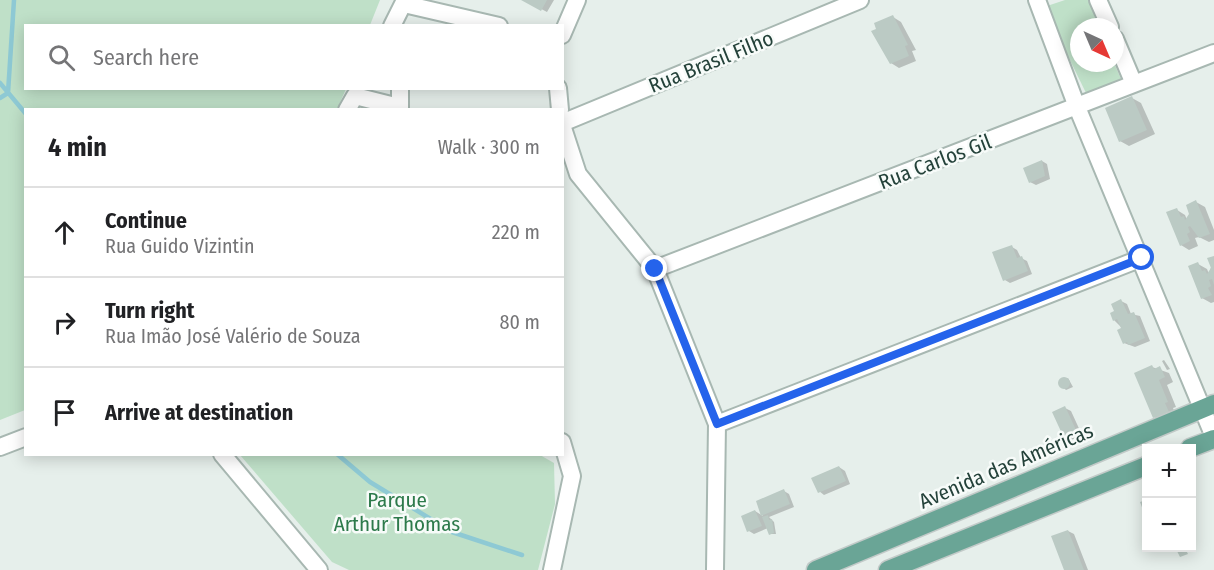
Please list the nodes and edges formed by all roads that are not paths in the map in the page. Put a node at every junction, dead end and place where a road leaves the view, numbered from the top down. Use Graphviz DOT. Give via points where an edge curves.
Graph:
graph roads {
  1 [pos="577,0"];
  2 [pos="860,0"];
  3 [pos="1098,0"];
  4 [pos="405,2"];
  5 [pos="1042,2"];
  6 [pos="1106,18"];
  7 [pos="393,24"];
  8 [pos="403,24"];
  9 [pos="491,24"];
  10 [pos="564,30"];
  11 [pos="1214,53"];
  12 [pos="1124,60"];
  13 [pos="1134,84"];
  14 [pos="400,90"];
  15 [pos="558,90"];
  16 [pos="354,98"];
  17 [pos="1077,107"];
  18 [pos="399,108"];
  19 [pos="560,108"];
  20 [pos="564,123"];
  21 [pos="564,130"];
  22 [pos="1142,258"];
  23 [pos="655,269"];
  24 [pos="1209,406"];
  25 [pos="717,424"];
  26 [pos="24,438"];
  27 [pos="1214,438"];
  28 [pos="1196,446"];
  29 [pos="0,447"];
  30 [pos="564,449"];
  31 [pos="224,456"];
  32 [pos="1142,468"];
  33 [pos="310,570"];
  34 [pos="318,570"];
  35 [pos="552,570"];
  36 [pos="715,570"];
  37 [pos="816,570"];
  38 [pos="888,570"];
  1 -- 10 [label="street"];
  2 -- 20 [label="street, Rua Brasil Filho"];
  3 -- 6 [label="street"];
  4 -- 7 [label="street"];
  4 -- 8 [label="street"];
  4 -- 9 [label="street"];
  5 -- 17 [label="street"];
  11 -- 13 [label="street, Rua Carlos Gil"];
  12 -- 13 [label="street"];
  13 -- 17 [label="street, Rua Carlos Gil"];
  14 -- 18 [label="street"];
  15 -- 19 [label="street"];
  16 -- 18 [label="street"];
  17 -- 22 [label="street"];
  17 -- 23 [label="street, Rua Carlos Gil"];
  21 -- 23 [label="street" via="578,174"];
  22 -- 24 [label="street"];
  22 -- 25 [label="street"];
  23 -- 25 [label="street"];
  24 -- 27 [label="street"];
  24 -- 37 [label="main road, Avenida das Américas"];
  25 -- 36 [label="street"];
  26 -- 29 [label="street"];
  27 -- 28 [label="main road"];
  30 -- 35 [label="street" via="572,476"];
  31 -- 34 [label="street"];
  32 -- 38 [label="main road"];
  33 -- 34 [label="street"];
}
